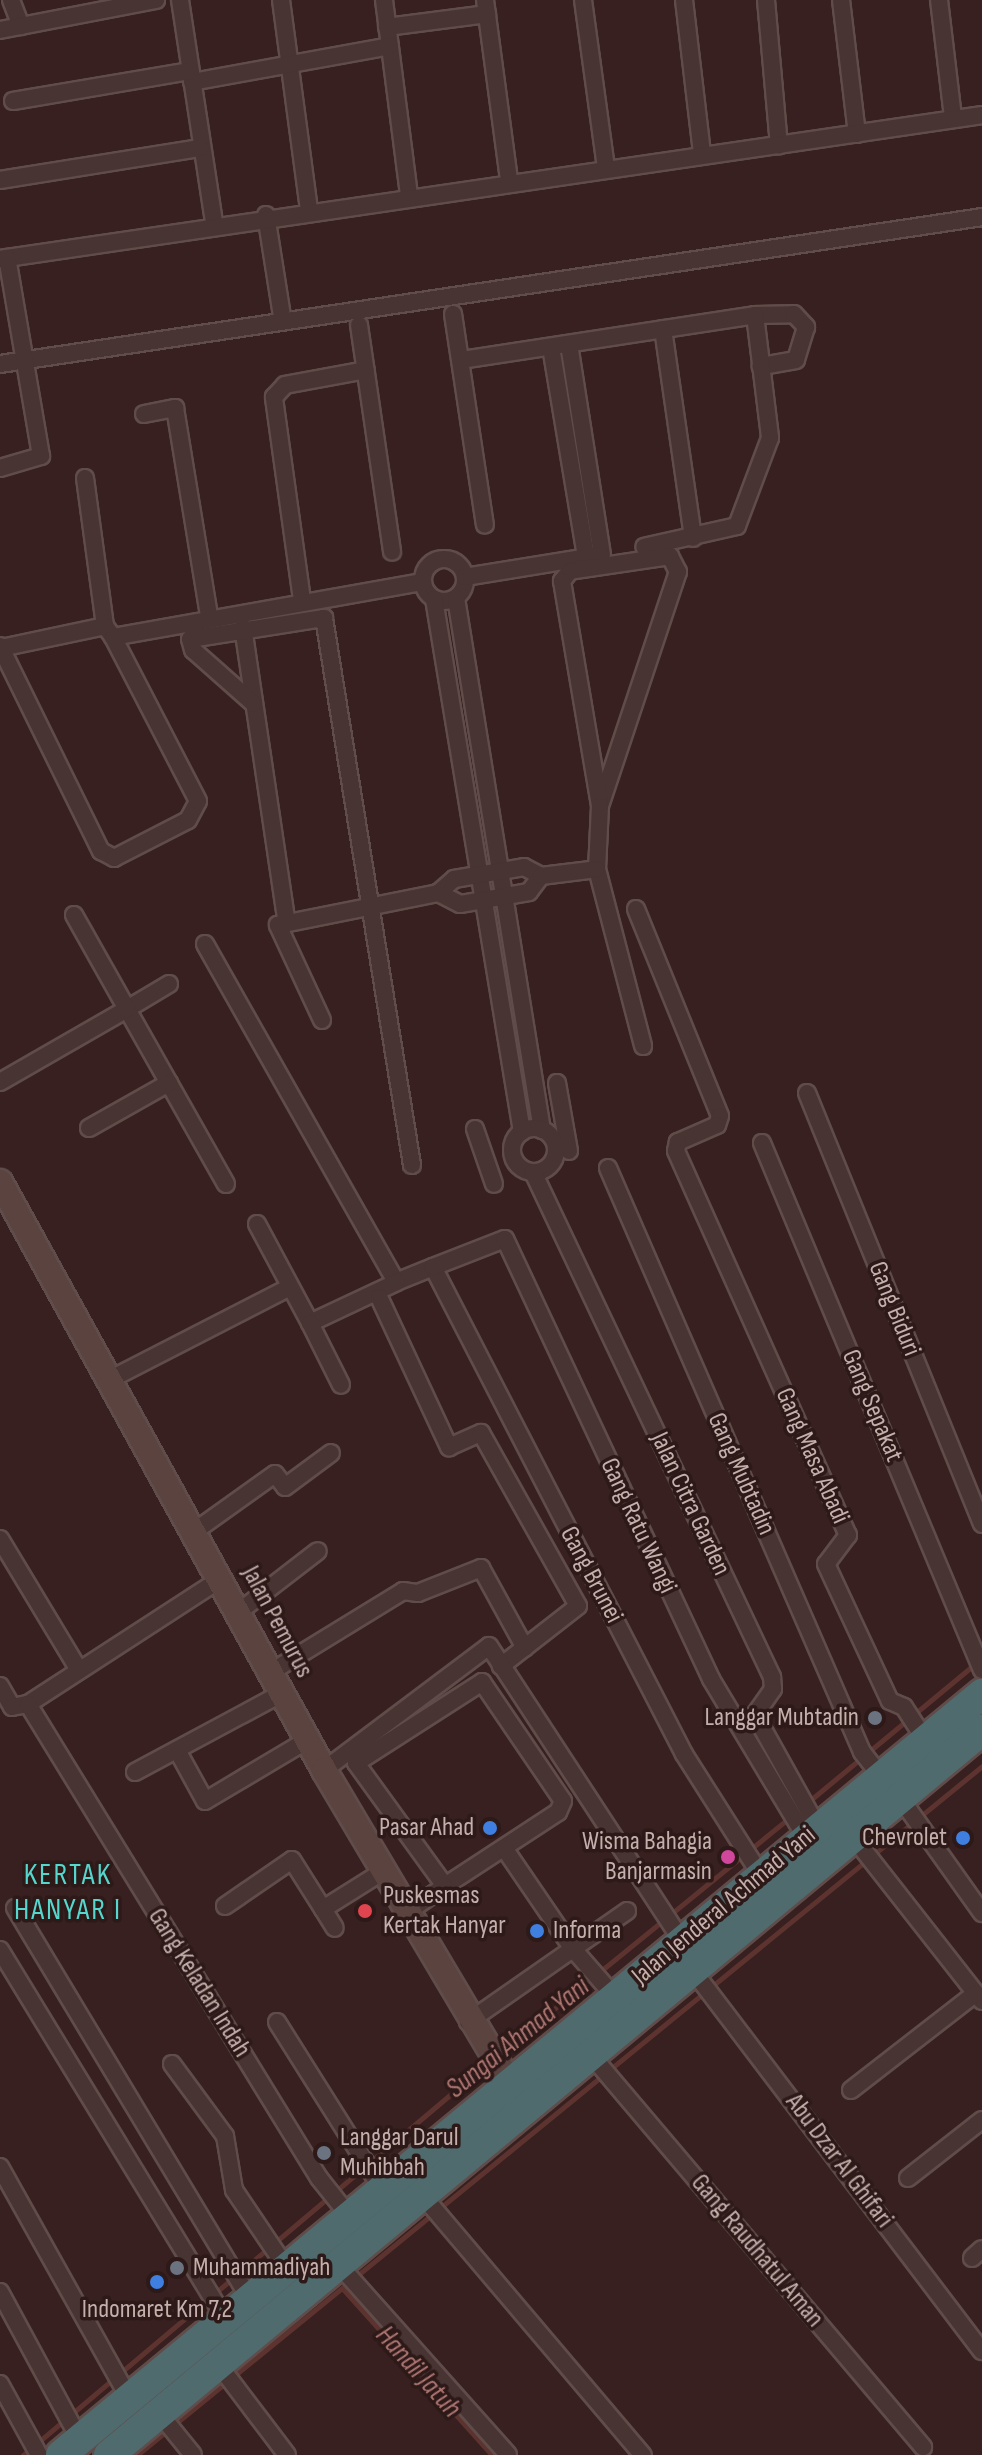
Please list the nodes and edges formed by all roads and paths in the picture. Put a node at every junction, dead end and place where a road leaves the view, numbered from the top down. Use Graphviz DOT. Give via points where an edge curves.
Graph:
graph roads {
  1 [pos="11,0"];
  2 [pos="156,0"];
  3 [pos="180,0"];
  4 [pos="281,0"];
  5 [pos="384,0"];
  6 [pos="583,0"];
  7 [pos="684,0"];
  8 [pos="766,0"];
  9 [pos="841,0"];
  10 [pos="939,0"];
  11 [pos="486,7"];
  12 [pos="21,26"];
  13 [pos="387,27"];
  14 [pos="0,30"];
  15 [pos="390,46"];
  16 [pos="290,65"];
  17 [pos="191,77"];
  18 [pos="13,101"];
  19 [pos="982,115"];
  20 [pos="953,118"];
  21 [pos="857,134"];
  22 [pos="779,145"];
  23 [pos="200,148"];
  24 [pos="702,154"];
  25 [pos="606,168"];
  26 [pos="0,180"];
  27 [pos="509,181"];
  28 [pos="409,194"];
  29 [pos="309,209"];
  30 [pos="266,215"];
  31 [pos="982,217"];
  32 [pos="214,223"];
  33 [pos="3,258"];
  34 [pos="453,314"];
  35 [pos="755,315"];
  36 [pos="283,322"];
  37 [pos="359,325"];
  38 [pos="663,329"];
  39 [pos="569,344"];
  40 [pos="551,347"];
  41 [pos="26,360"];
  42 [pos="462,360"];
  43 [pos="0,364"];
  44 [pos="761,366"];
  45 [pos="366,370"];
  46 [pos="144,414"];
  47 [pos="0,468"];
  48 [pos="85,478"];
  49 [pos="485,525"];
  50 [pos="693,538"];
  51 [pos="392,552"];
  52 [pos="594,556"];
  53 [pos="465,577"];
  54 [pos="423,582"];
  55 [pos="456,598"];
  56 [pos="434,599"];
  57 [pos="302,600"];
  58 [pos="209,616"];
  59 [pos="243,627"];
  60 [pos="109,631"];
  61 [pos="0,647"];
  62 [pos="254,704"];
  63 [pos="600,806"];
  64 [pos="597,869"];
  65 [pos="500,871"];
  66 [pos="480,875"];
  67 [pos="541,876"];
  68 [pos="438,893"];
  69 [pos="504,897"];
  70 [pos="484,900"];
  71 [pos="370,905"];
  72 [pos="636,909"];
  73 [pos="74,915"];
  74 [pos="284,920"];
  75 [pos="205,944"];
  76 [pos="169,984"];
  77 [pos="127,1009"];
  78 [pos="322,1020"];
  79 [pos="643,1046"];
  80 [pos="0,1082"];
  81 [pos="169,1083"];
  82 [pos="557,1083"];
  83 [pos="807,1093"];
  84 [pos="89,1128"];
  85 [pos="475,1129"];
  86 [pos="522,1132"];
  87 [pos="558,1137"];
  88 [pos="762,1143"];
  89 [pos="483,1146"];
  90 [pos="513,1155"];
  91 [pos="412,1165"];
  92 [pos="608,1168"];
  93 [pos="533,1172"];
  94 [pos="0,1182"];
  95 [pos="226,1184"];
  96 [pos="257,1224"];
  97 [pos="433,1267"];
  98 [pos="397,1282"];
  99 [pos="290,1287"];
  100 [pos="379,1297"];
  101 [pos="310,1323"];
  102 [pos="109,1380"];
  103 [pos="341,1385"];
  104 [pos="331,1453"];
  105 [pos="982,1524"];
  106 [pos="195,1531"];
  107 [pos="0,1539"];
  108 [pos="318,1551"];
  109 [pos="222,1578"];
  110 [pos="240,1611"];
  111 [pos="525,1648"];
  112 [pos="501,1666"];
  113 [pos="79,1670"];
  114 [pos="980,1671"];
  115 [pos="277,1682"];
  116 [pos="0,1686"];
  117 [pos="28,1704"];
  118 [pos="916,1724"];
  119 [pos="982,1730"];
  120 [pos="309,1739"];
  121 [pos="177,1750"];
  122 [pos="870,1762"];
  123 [pos="356,1763"];
  124 [pos="135,1772"];
  125 [pos="327,1775"];
  126 [pos="913,1816"];
  127 [pos="801,1818"];
  128 [pos="504,1848"];
  129 [pos="867,1855"];
  130 [pos="751,1863"];
  131 [pos="382,1872"];
  132 [pos="445,1886"];
  133 [pos="225,1906"];
  134 [pos="15,1908"];
  135 [pos="323,1909"];
  136 [pos="627,1911"];
  137 [pos="406,1913"];
  138 [pos="982,1913"];
  139 [pos="335,1928"];
  140 [pos="573,1949"];
  141 [pos="0,1950"];
  142 [pos="688,1956"];
  143 [pos="602,1982"];
  144 [pos="979,1997"];
  145 [pos="277,2022"];
  146 [pos="468,2022"];
  147 [pos="172,2064"];
  148 [pos="498,2066"];
  149 [pos="603,2070"];
  150 [pos="851,2090"];
  151 [pos="982,2120"];
  152 [pos="0,2167"];
  153 [pos="372,2174"];
  154 [pos="908,2178"];
  155 [pos="340,2201"];
  156 [pos="433,2208"];
  157 [pos="276,2254"];
  158 [pos="344,2271"];
  159 [pos="240,2283"];
  160 [pos="0,2292"];
  161 [pos="216,2303"];
  162 [pos="982,2351"];
  163 [pos="226,2374"];
  164 [pos="0,2384"];
  165 [pos="144,2403"];
  166 [pos="55,2440"];
  167 [pos="923,2447"];
  168 [pos="117,2453"];
  169 [pos="193,2455"];
  170 [pos="287,2455"];
  171 [pos="508,2455"];
  172 [pos="643,2455"];
  1 -- 12 [label="street"];
  2 -- 12 [label="street"];
  3 -- 17 [label="street"];
  4 -- 16 [label="street"];
  5 -- 13 [label="street"];
  6 -- 25 [label="street"];
  7 -- 24 [label="street"];
  8 -- 22 [label="street"];
  9 -- 21 [label="street"];
  10 -- 20 [label="street"];
  11 -- 13 [label="street"];
  11 -- 27 [label="street"];
  12 -- 14 [label="street"];
  13 -- 15 [label="street"];
  15 -- 16 [label="street"];
  15 -- 28 [label="street"];
  16 -- 17 [label="street"];
  16 -- 29 [label="street"];
  17 -- 18 [label="street"];
  17 -- 23 [label="street"];
  19 -- 20 [label="street"];
  20 -- 21 [label="street"];
  21 -- 22 [label="street"];
  22 -- 24 [label="street"];
  23 -- 26 [label="street"];
  23 -- 32 [label="street"];
  24 -- 25 [label="street"];
  25 -- 27 [label="street"];
  27 -- 28 [label="street"];
  28 -- 29 [label="street"];
  29 -- 30 [label="street"];
  30 -- 32 [label="street"];
  30 -- 36 [label="street"];
  31 -- 36 [label="street"];
  32 -- 33 [label="street"];
  33 -- 41 [label="street"];
  34 -- 42 [label="street"];
  35 -- 38 [label="street"];
  35 -- 44 [label="street"];
  35 -- 44 [label="street" via="794,314 806,327 796,360"];
  36 -- 41 [label="street"];
  37 -- 45 [label="street"];
  38 -- 39 [label="street"];
  38 -- 50 [label="street"];
  39 -- 40 [label="street"];
  39 -- 52 [label="street"];
  40 -- 42 [label="street"];
  40 -- 52 [label="street"];
  41 -- 43 [label="street"];
  41 -- 47 [label="street" via="41,458"];
  42 -- 49 [label="street"];
  44 -- 50 [label="street" via="770,438 737,526"];
  45 -- 51 [label="street"];
  45 -- 57 [label="street" via="285,385 274,397"];
  46 -- 58 [label="street" via="175,408"];
  48 -- 60 [label="street"];
  50 -- 52 [label="street"];
  52 -- 53 [label="street"];
  53 -- 54 [label="street" via="454,561 441,559 428,566"];
  53 -- 55 [label="street"];
  54 -- 56 [label="street"];
  54 -- 57 [label="street"];
  55 -- 56 [label="street"];
  55 -- 65 [label="street"];
  56 -- 66 [label="street"];
  57 -- 58 [label="street"];
  58 -- 60 [label="street"];
  59 -- 62 [label="street"];
  59 -- 62 [label="street" via="195,635 189,643"];
  59 -- 71 [label="street" via="320,615"];
  60 -- 61 [label="street"];
  60 -- 61 [label="street" via="198,801 188,820 114,858 101,851"];
  62 -- 74 [label="street"];
  63 -- 63 [label="street" via="678,572 676,561 664,555 563,577"];
  63 -- 64 [label="street"];
  64 -- 67 [label="street"];
  64 -- 79 [label="street"];
  65 -- 66 [label="street"];
  65 -- 67 [label="street" via="524,867"];
  65 -- 69 [label="street"];
  66 -- 68 [label="street" via="454,879"];
  66 -- 70 [label="street"];
  67 -- 69 [label="street" via="529,892"];
  68 -- 70 [label="street" via="460,904"];
  68 -- 71 [label="street"];
  69 -- 70 [label="street"];
  69 -- 87 [label="street"];
  70 -- 86 [label="street"];
  71 -- 74 [label="street"];
  71 -- 91 [label="street"];
  72 -- 118 [label="street, Gang Masa Abadi" via="720,1116 717,1125 678,1142 676,1151 848,1535 826,1564 890,1701"];
  73 -- 77 [label="street"];
  74 -- 78 [label="street" via="278,934"];
  75 -- 98 [label="street"];
  76 -- 77 [label="street"];
  77 -- 80 [label="street"];
  77 -- 81 [label="street"];
  81 -- 84 [label="street"];
  81 -- 95 [label="street"];
  82 -- 87 [label="street"];
  83 -- 105 [label="street, Gang Biduri"];
  85 -- 89 [label="street"];
  86 -- 87 [label="street"];
  86 -- 90 [label="street"];
  87 -- 93 [label="street" via="547,1167"];
  88 -- 114 [label="street, Gang Sepakat"];
  89 -- 90 [label="street" via="497,1139"];
  89 -- 90 [label="street" via="491,1177"];
  90 -- 93 [label="street"];
  92 -- 122 [label="street, Gang Mubtadin"];
  93 -- 127 [label="street, Jalan Citra Garden" via="772,1677 773,1689 755,1715"];
  94 -- 102 [label="street, Jalan Pemurus"];
  96 -- 99 [label="street"];
  97 -- 98 [label="street"];
  97 -- 127 [label="street, Gang Ratu Wangi" via="505,1239 711,1679"];
  97 -- 130 [label="street, Gang Brunei" via="684,1754"];
  98 -- 101 [label="street"];
  99 -- 101 [label="street"];
  99 -- 102 [label="street"];
  100 -- 111 [label="street" via="449,1447 481,1433 578,1606"];
  101 -- 103 [label="street"];
  102 -- 106 [label="street, Jalan Pemurus"];
  104 -- 106 [label="street" via="285,1487 275,1474"];
  106 -- 109 [label="street, Jalan Pemurus"];
  107 -- 113 [label="street"];
  108 -- 110 [label="street"];
  109 -- 110 [label="street, Jalan Pemurus"];
  109 -- 113 [label="street"];
  110 -- 115 [label="street, Jalan Pemurus"];
  111 -- 112 [label="street"];
  111 -- 115 [label="street" via="481,1568 418,1593 403,1591"];
  112 -- 125 [label="street" via="489,1646"];
  112 -- 142 [label="street, Abu Dzar Al Ghifari"];
  113 -- 117 [label="street"];
  114 -- 118 [label="highway, Jalan Jenderal Achmad Yani"];
  115 -- 120 [label="street, Jalan Pemurus"];
  115 -- 121 [label="street"];
  116 -- 117 [label="street" via="12,1707"];
  117 -- 155 [label="street, Gang Keladan Indah"];
  118 -- 122 [label="highway, Jalan Jenderal Achmad Yani"];
  119 -- 126 [label="highway, Jalan Jenderal Achmad Yani"];
  120 -- 121 [label="street" via="205,1801"];
  120 -- 125 [label="street, Jalan Pemurus"];
  121 -- 124 [label="street"];
  122 -- 127 [label="highway, Jalan Jenderal Achmad Yani"];
  123 -- 125 [label="street"];
  123 -- 128 [label="street" via="482,1682 563,1801"];
  123 -- 132 [label="street"];
  125 -- 131 [label="street, Jalan Pemurus"];
  126 -- 129 [label="highway, Jalan Jenderal Achmad Yani"];
  126 -- 138 [label="street"];
  127 -- 130 [label="highway, Jalan Jenderal Achmad Yani"];
  128 -- 132 [label="street"];
  128 -- 140 [label="street"];
  129 -- 142 [label="highway, Jalan Jenderal Achmad Yani"];
  129 -- 144 [label="street"];
  130 -- 142 [label="highway, Jalan Jenderal Achmad Yani"];
  131 -- 135 [label="street"];
  131 -- 137 [label="street, Jalan Pemurus"];
  132 -- 137 [label="street"];
  133 -- 135 [label="street" via="292,1860"];
  134 -- 159 [label="street"];
  135 -- 139 [label="street"];
  136 -- 140 [label="street"];
  137 -- 146 [label="street, Jalan Pemurus"];
  140 -- 143 [label="street"];
  140 -- 146 [label="street"];
  141 -- 161 [label="street"];
  142 -- 143 [label="highway, Jalan Jenderal Achmad Yani"];
  142 -- 149 [label="highway, Jalan Jenderal Achmad Yani"];
  142 -- 162 [label="street, Abu Dzar Al Ghifari"];
  143 -- 148 [label="highway, Jalan Jenderal Achmad Yani"];
  144 -- 150 [label="street"];
  145 -- 153 [label="street"];
  146 -- 148 [label="street, Jalan Pemurus"];
  147 -- 157 [label="street" via="225,2136 234,2190"];
  148 -- 153 [label="highway, Jalan Jenderal Achmad Yani"];
  149 -- 156 [label="highway, Jalan Jenderal Achmad Yani"];
  149 -- 167 [label="street, Gang Raudhatul Aman"];
  151 -- 154 [label="street"];
  152 -- 165 [label="street"];
  153 -- 155 [label="highway, Jalan Jenderal Achmad Yani"];
  155 -- 157 [label="highway, Jalan Jenderal Achmad Yani"];
  156 -- 158 [label="highway, Jalan Jenderal Achmad Yani"];
  156 -- 172 [label="street"];
  157 -- 159 [label="highway, Jalan Jenderal Achmad Yani"];
  158 -- 163 [label="highway, Jalan Jenderal Achmad Yani"];
  158 -- 171 [label="street"];
  159 -- 161 [label="highway, Jalan Jenderal Achmad Yani"];
  160 -- 166 [label="street"];
  161 -- 165 [label="highway, Jalan Jenderal Achmad Yani"];
  163 -- 165 [label="highway, Jalan Jenderal Achmad Yani"];
  163 -- 170 [label="street"];
  164 -- 166 [label="street"];
  165 -- 166 [label="highway, Jalan Jenderal Achmad Yani"];
  165 -- 168 [label="highway, Jalan Jenderal Achmad Yani"];
  165 -- 169 [label="street"];
}
